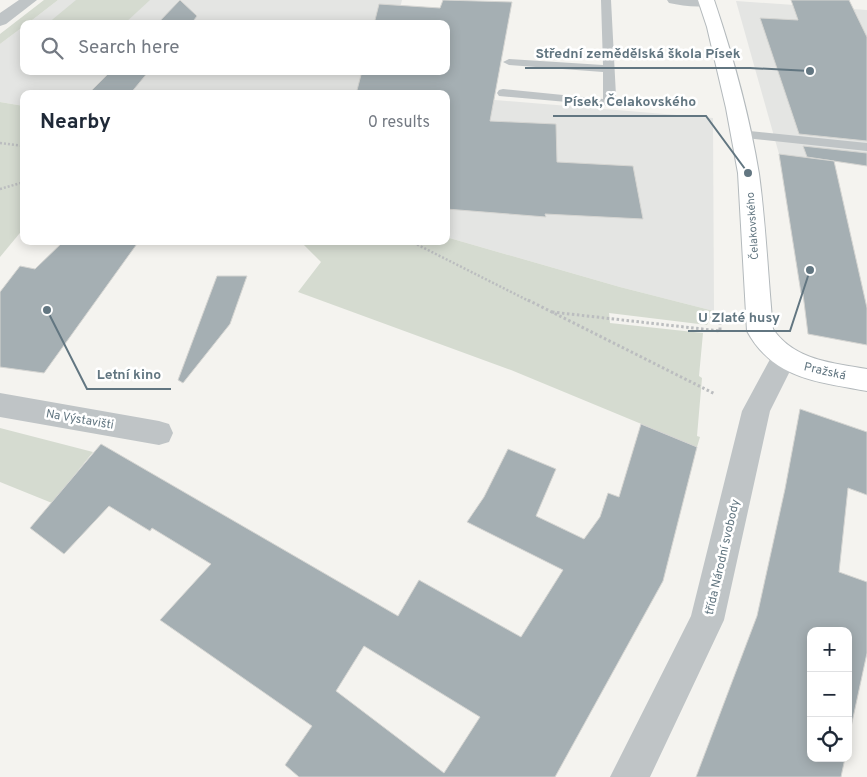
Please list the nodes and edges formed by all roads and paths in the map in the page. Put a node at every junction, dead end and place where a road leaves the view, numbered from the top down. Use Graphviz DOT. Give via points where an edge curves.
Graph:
graph roads {
  1 [pos="29,0"];
  2 [pos="606,0"];
  3 [pos="675,0"];
  4 [pos="706,1"];
  5 [pos="0,21"];
  6 [pos="509,62"];
  7 [pos="609,70"];
  8 [pos="503,94"];
  9 [pos="740,134"];
  10 [pos="0,143"];
  11 [pos="20,146"];
  12 [pos="867,147"];
  13 [pos="20,183"];
  14 [pos="0,189"];
  15 [pos="418,245"];
  16 [pos="548,312"];
  17 [pos="720,316"];
  18 [pos="784,358"];
  19 [pos="867,380"];
  20 [pos="714,394"];
  21 [pos="0,405"];
  22 [pos="159,433"];
  23 [pos="630,777"];
  1 -- 5 [label="street"];
  2 -- 7 [label="lane"];
  3 -- 4 [label="street"];
  4 -- 9 [label="main road, Čelakovského"];
  6 -- 7 [label="lane"];
  7 -- 8 [label="lane" via="608,103"];
  9 -- 12 [label="lane"];
  9 -- 18 [label="main road, Čelakovského" via="748,173 758,322 770,347"];
  10 -- 11 [label="path"];
  13 -- 14 [label="path"];
  15 -- 16 [label="path"];
  16 -- 17 [label="path" via="720,331"];
  16 -- 20 [label="path"];
  18 -- 19 [label="main road, Pražská" via="809,368"];
  18 -- 23 [label="street, třída Národní svobody" via="756,411 708,620"];
  21 -- 22 [label="street, Na Výstavišti"];
}
